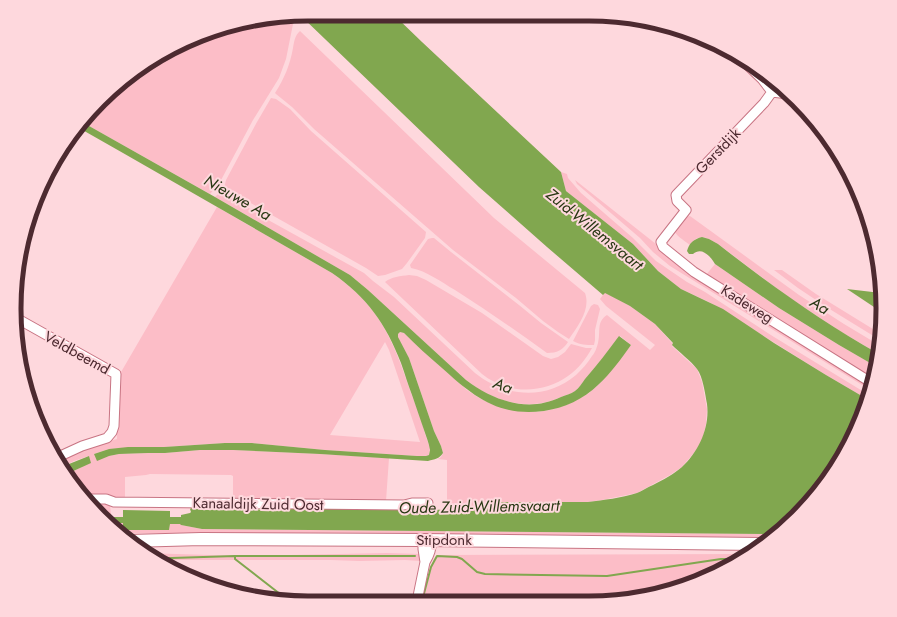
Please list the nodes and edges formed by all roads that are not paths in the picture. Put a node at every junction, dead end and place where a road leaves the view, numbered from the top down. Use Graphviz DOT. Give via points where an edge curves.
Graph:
graph roads {
  1 [pos="763,79"];
  2 [pos="772,92"];
  3 [pos="779,93"];
  4 [pos="686,210"];
  5 [pos="22,321"];
  6 [pos="867,380"];
  7 [pos="62,456"];
  8 [pos="93,499"];
  9 [pos="428,503"];
  10 [pos="428,540"];
  11 [pos="138,541"];
  12 [pos="754,544"];
  13 [pos="418,596"];
  1 -- 2 [label="street"];
  2 -- 3 [label="street"];
  2 -- 4 [label="street, Gerstdijk" via="764,104 676,195 677,201"];
  4 -- 6 [label="street, Kadeweg" via="661,242 663,247 694,272"];
  5 -- 7 [label="street, Veldbeemd" via="116,374 112,432 107,438"];
  8 -- 9 [label="street, Kanaaldijk Zuid Oost" via="114,502 404,505"];
  10 -- 11 [label="main road, Stipdonk"];
  10 -- 12 [label="main road, Stipdonk"];
  10 -- 13 [label="street" via="430,555 425,562"];
}
